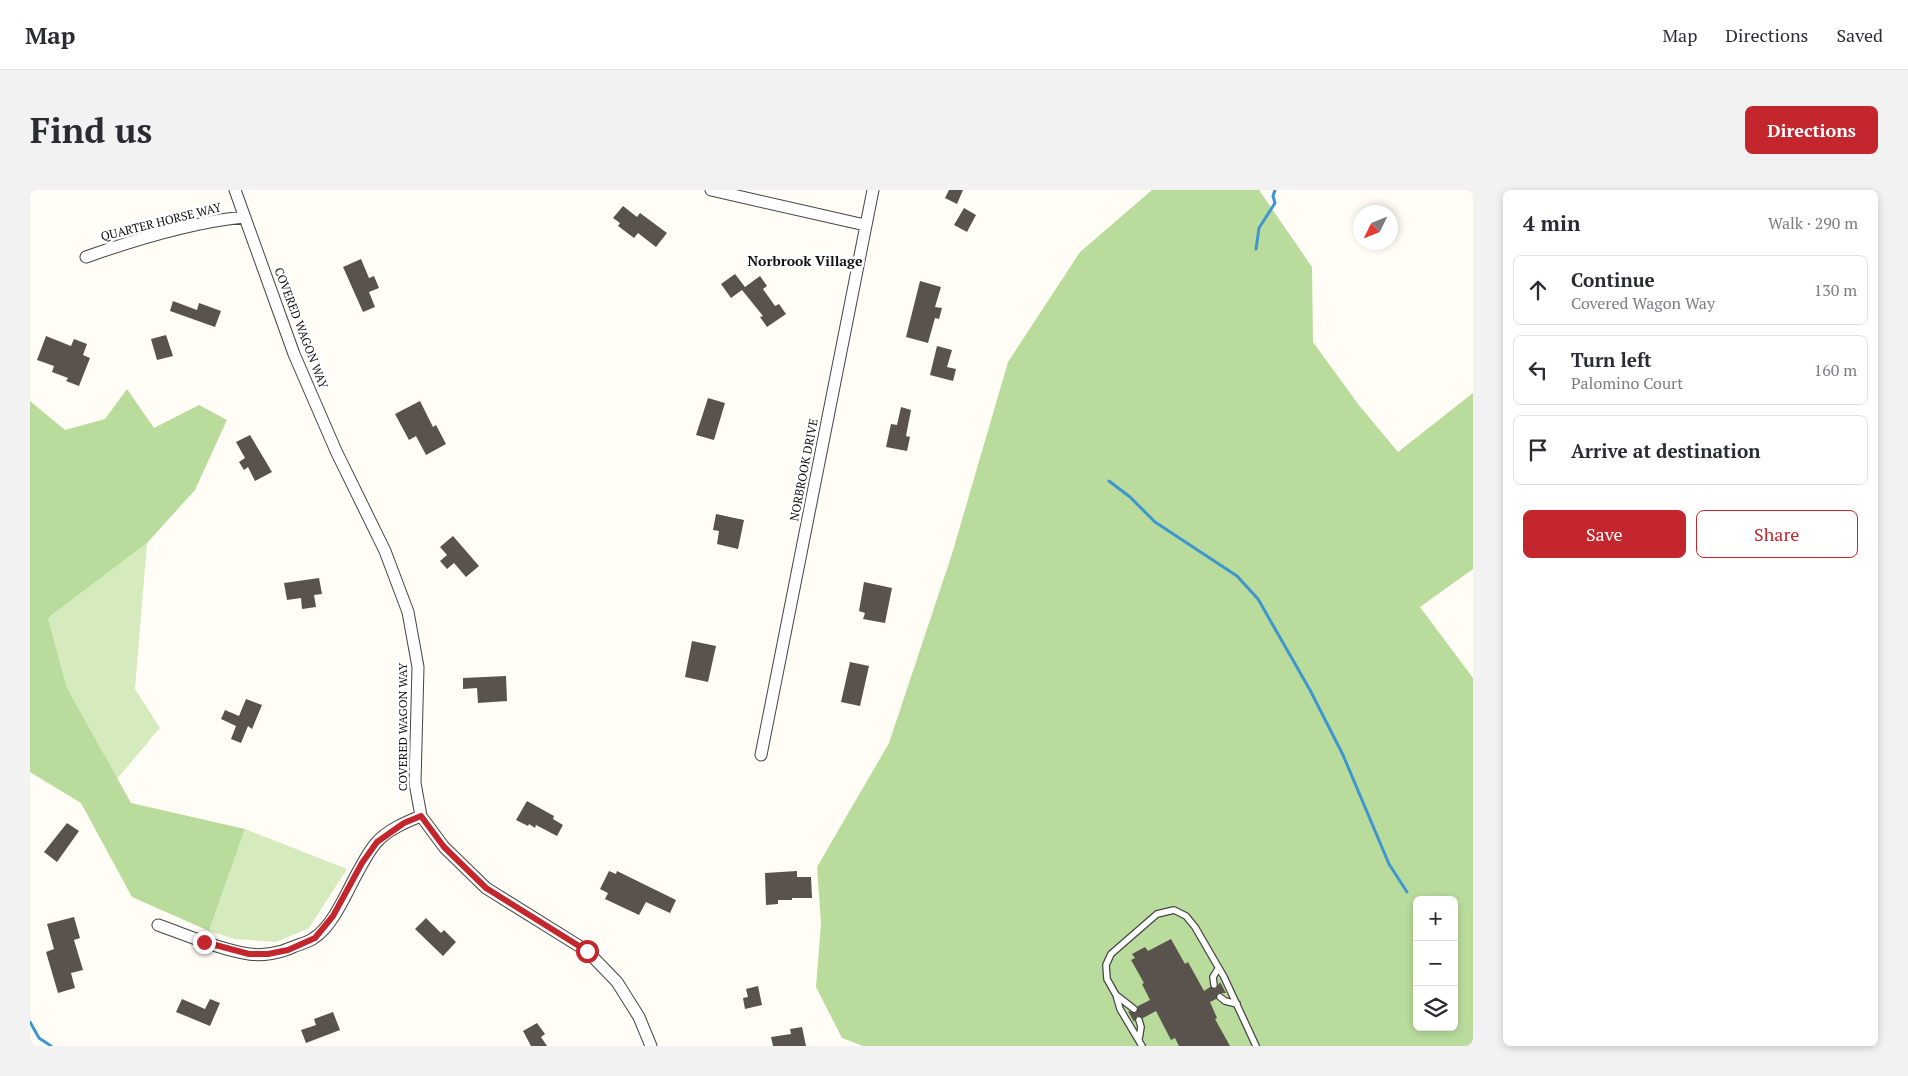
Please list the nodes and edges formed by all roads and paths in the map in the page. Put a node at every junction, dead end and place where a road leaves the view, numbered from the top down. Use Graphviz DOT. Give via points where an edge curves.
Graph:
graph roads {
  1 [pos="236,190"];
  2 [pos="711,190"];
  3 [pos="873,190"];
  4 [pos="244,217"];
  5 [pos="865,225"];
  6 [pos="86,257"];
  7 [pos="761,755"];
  8 [pos="421,816"];
  9 [pos="158,925"];
  10 [pos="1218,969"];
  11 [pos="1214,985"];
  12 [pos="1116,995"];
  13 [pos="1220,996"];
  14 [pos="1237,1004"];
  15 [pos="1134,1009"];
  16 [pos="1139,1020"];
  17 [pos="1139,1039"];
  18 [pos="651,1046"];
  19 [pos="1142,1046"];
  20 [pos="1256,1046"];
  1 -- 4 [label="street, COVERED WAGON WAY"];
  2 -- 5 [label="street"];
  3 -- 5 [label="street, NORBROOK DRIVE"];
  4 -- 6 [label="street, QUARTER HORSE WAY" via="223,219"];
  4 -- 8 [label="street, COVERED WAGON WAY" via="294,354 336,451 385,551 408,612 418,667 415,783"];
  5 -- 7 [label="street, NORBROOK DRIVE"];
  8 -- 9 [label="street" via="404,823 377,842 333,916 315,938 288,950 249,954"];
  8 -- 18 [label="street, COVERED WAGON WAY" via="444,847 486,888 587,951 617,982 639,1017"];
  10 -- 11 [label="lane" via="1213,977"];
  10 -- 12 [label="lane" via="1186,916 1174,910 1162,911 1107,960 1106,979"];
  10 -- 14 [label="lane"];
  12 -- 15 [label="lane"];
  12 -- 17 [label="lane" via="1120,1009"];
  13 -- 14 [label="lane" via="1224,1002"];
  14 -- 20 [label="lane"];
  16 -- 17 [label="lane"];
  17 -- 19 [label="lane"];
}
